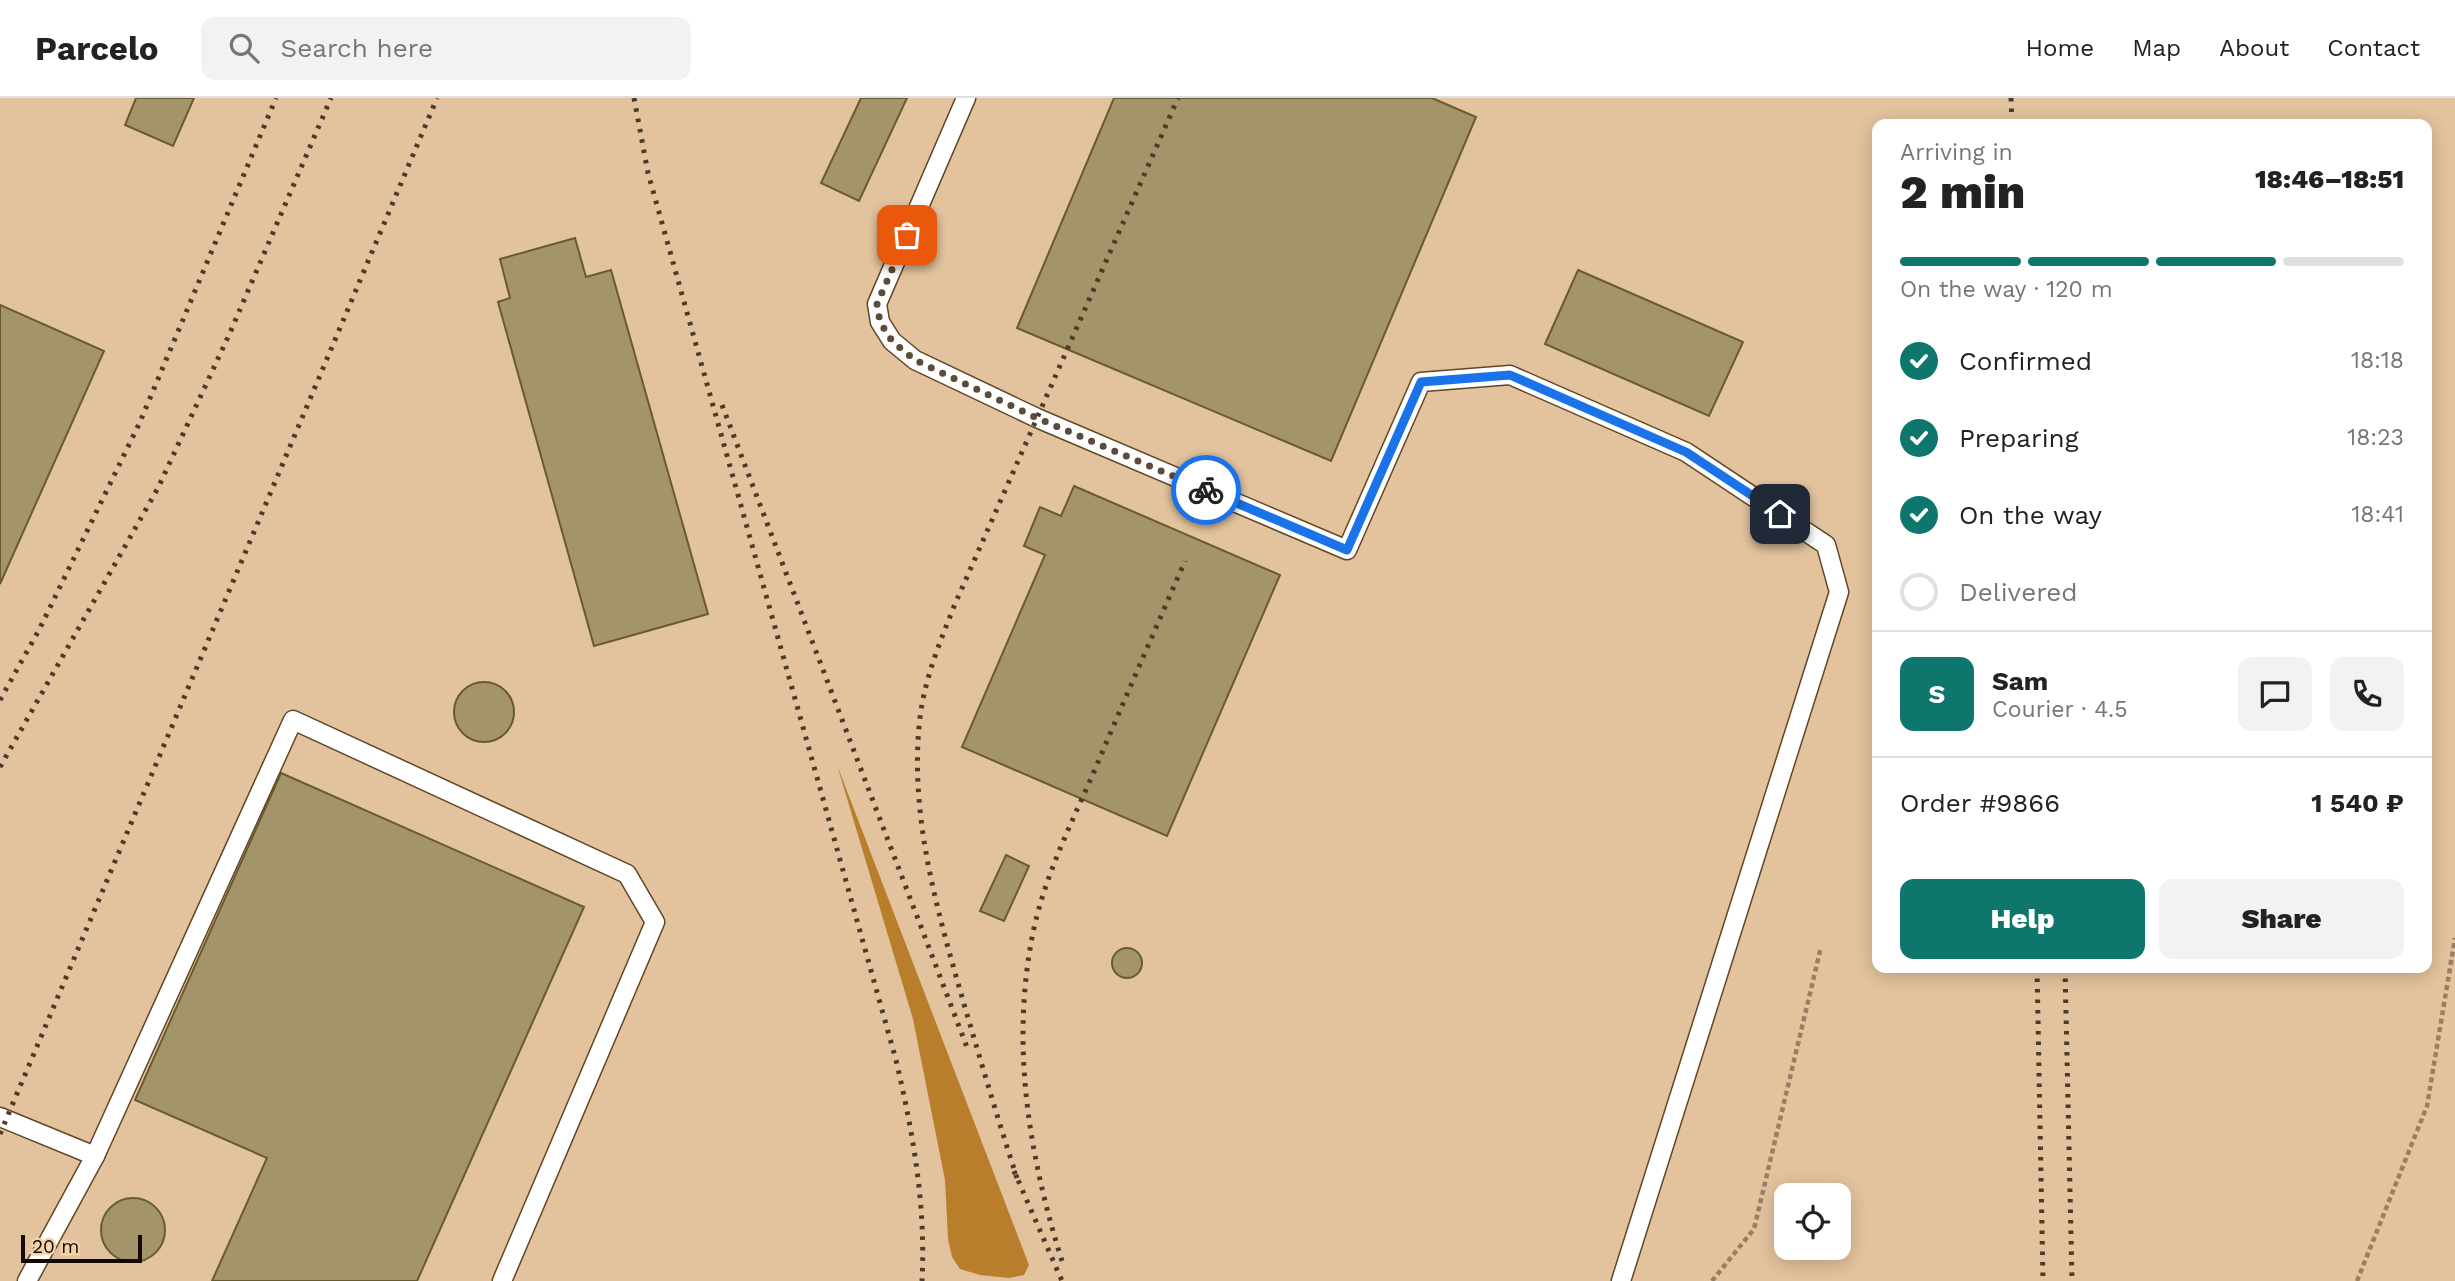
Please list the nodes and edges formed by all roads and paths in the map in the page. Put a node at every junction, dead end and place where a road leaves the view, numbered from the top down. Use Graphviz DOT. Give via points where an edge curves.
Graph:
graph roads {
  1 [pos="966,98"];
  2 [pos="2455,938"];
  3 [pos="1821,947"];
  4 [pos="0,1117"];
  5 [pos="95,1156"];
  6 [pos="27,1281"];
  7 [pos="502,1281"];
  8 [pos="1621,1281"];
  9 [pos="1713,1281"];
  10 [pos="2357,1281"];
  1 -- 8 [label="lane" via="877,304 880,322 892,341 915,360 1037,418 1347,550 1421,382 1510,375 1686,452 1826,545 1839,592"];
  2 -- 10 [label="path" via="2427,1106"];
  3 -- 9 [label="path" via="1754,1229"];
  4 -- 5 [label="lane"];
  5 -- 6 [label="lane"];
  5 -- 7 [label="lane" via="293,720 627,874 655,922"];
}
